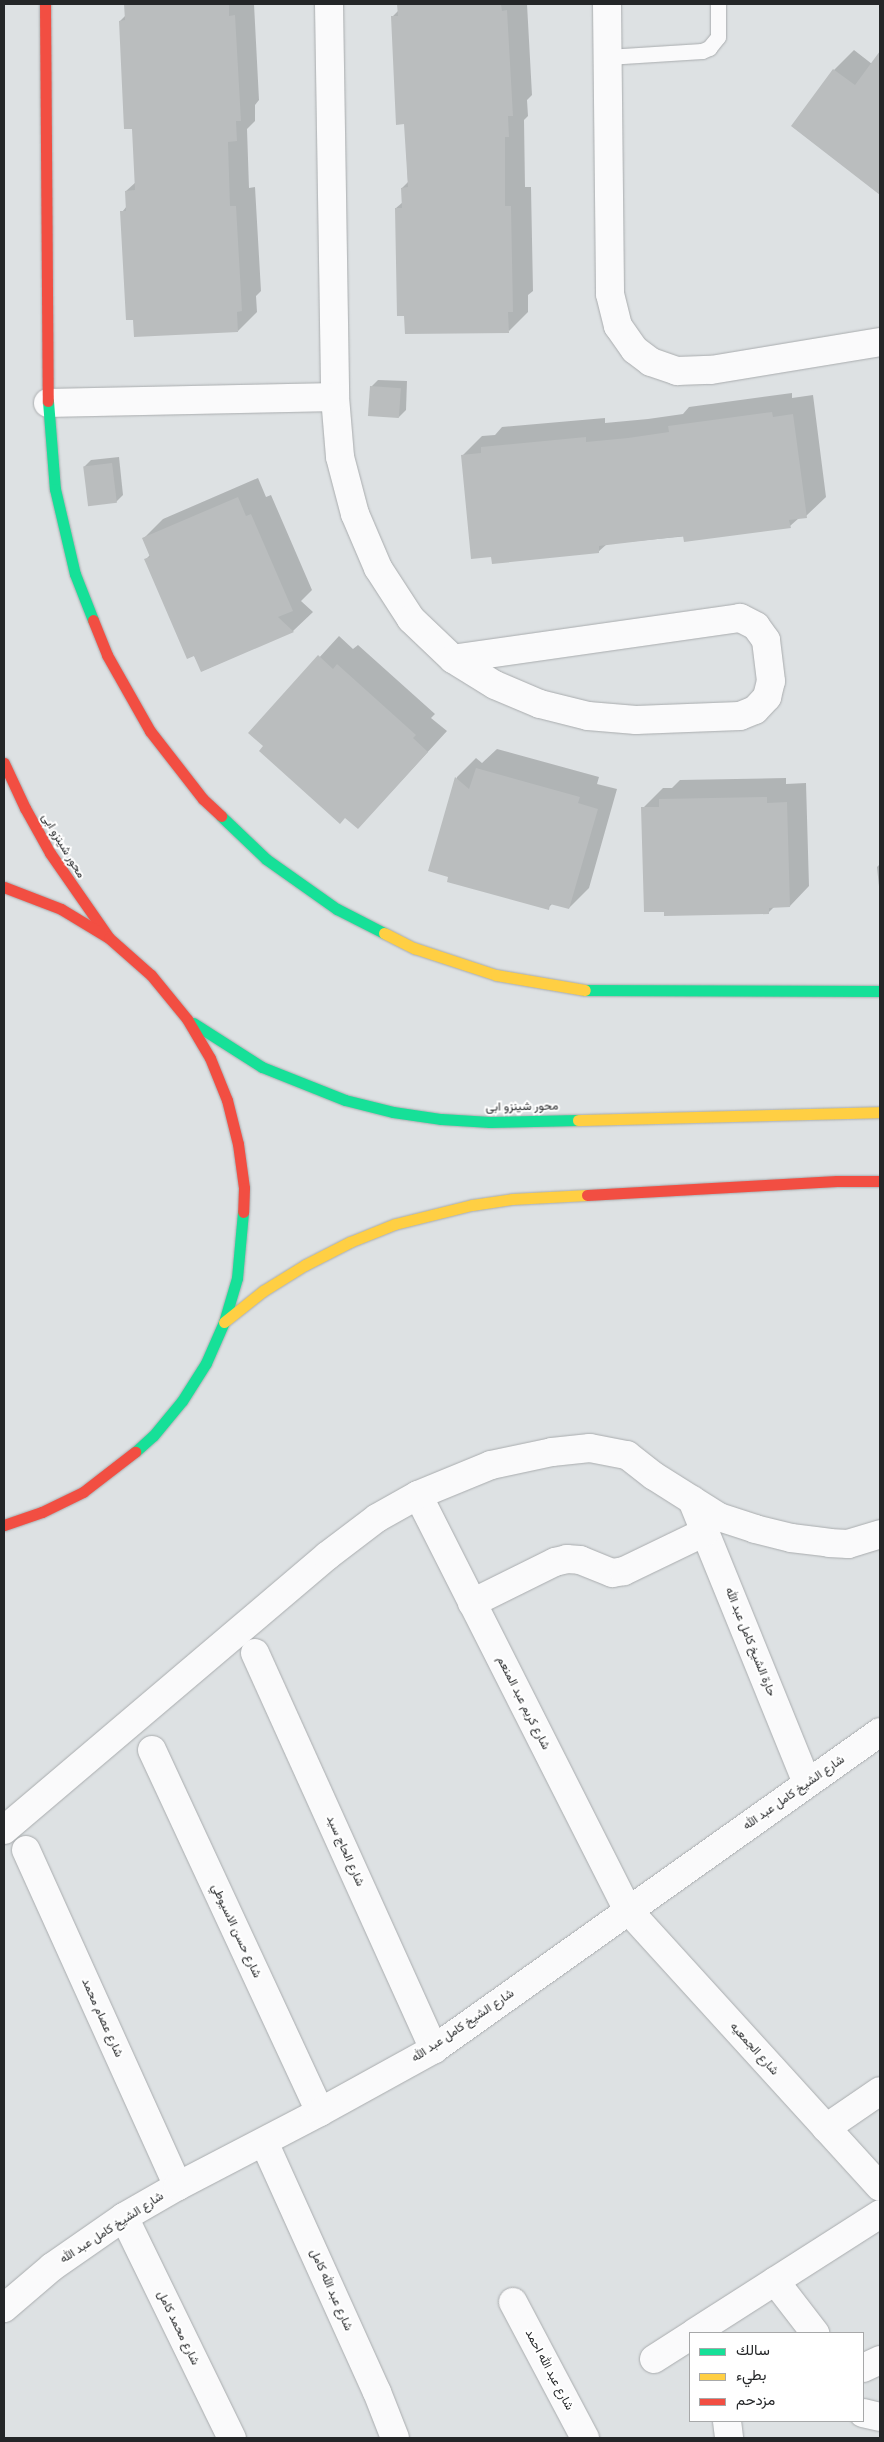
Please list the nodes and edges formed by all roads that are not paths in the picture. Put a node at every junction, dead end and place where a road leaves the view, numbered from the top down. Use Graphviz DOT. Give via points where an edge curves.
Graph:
graph roads {
  1 [pos="45,4"];
  2 [pos="329,4"];
  3 [pos="607,4"];
  4 [pos="718,4"];
  5 [pos="608,57"];
  6 [pos="880,342"];
  7 [pos="335,397"];
  8 [pos="48,403"];
  9 [pos="453,659"];
  10 [pos="4,762"];
  11 [pos="4,887"];
  12 [pos="109,938"];
  13 [pos="880,991"];
  14 [pos="187,1019"];
  15 [pos="880,1112"];
  16 [pos="880,1181"];
  17 [pos="224,1322"];
  18 [pos="418,1495"];
  19 [pos="692,1500"];
  20 [pos="4,1525"];
  21 [pos="705,1532"];
  22 [pos="880,1534"];
  23 [pos="472,1603"];
  24 [pos="256,1653"];
  25 [pos="880,1732"];
  26 [pos="152,1750"];
  27 [pos="807,1783"];
  28 [pos="4,1830"];
  29 [pos="26,1850"];
  30 [pos="628,1910"];
  31 [pos="434,2049"];
  32 [pos="880,2091"];
  33 [pos="320,2112"];
  34 [pos="826,2128"];
  35 [pos="264,2142"];
  36 [pos="178,2186"];
  37 [pos="880,2187"];
  38 [pos="880,2214"];
  39 [pos="124,2217"];
  40 [pos="775,2281"];
  41 [pos="513,2302"];
  42 [pos="4,2308"];
  43 [pos="809,2331"];
  44 [pos="696,2332"];
  45 [pos="689,2337"];
  46 [pos="654,2359"];
  47 [pos="880,2360"];
  48 [pos="864,2368"];
  49 [pos="864,2413"];
  50 [pos="880,2417"];
  51 [pos="727,2422"];
  52 [pos="232,2438"];
  53 [pos="395,2438"];
  54 [pos="585,2438"];
  55 [pos="728,2438"];
  1 -- 8 [label="main road"];
  2 -- 7 [label="street"];
  3 -- 5 [label="street"];
  4 -- 5 [label="lane" via="718,38 709,48"];
  5 -- 6 [label="street" via="610,294 618,326 635,350 650,362 677,371 710,370"];
  7 -- 8 [label="street"];
  7 -- 9 [label="street" via="340,457 356,514 378,568 411,619"];
  8 -- 13 [label="main road" via="56,490 73,565 107,656 150,731 204,799 266,859 337,908 414,948 496,974 582,990"];
  9 -- 9 [label="street" via="740,618 756,626 766,640 771,681 767,697 755,710 740,716 636,720 588,716 540,704 495,685"];
  10 -- 12 [label="main road, محور شينزو ابى" via="50,853"];
  11 -- 12 [label="main road" via="61,909"];
  12 -- 14 [label="main road" via="151,975"];
  14 -- 15 [label="main road, محور شينزو ابى" via="262,1067 303,1085 393,1112 442,1119 490,1122"];
  14 -- 17 [label="main road" via="210,1058 227,1100 240,1153 244,1188 243,1234"];
  16 -- 17 [label="main road" via="522,1199 472,1205 395,1224 350,1242 263,1291"];
  17 -- 20 [label="main road" via="206,1363 182,1401 152,1436 83,1492 42,1512"];
  18 -- 19 [label="street" via="491,1465 590,1448 627,1455"];
  18 -- 23 [label="street, شارع كريم عبد المنعم"];
  18 -- 28 [label="street" via="377,1518 327,1556"];
  19 -- 21 [label="street, حارة الشيخ كامل عبد الله"];
  19 -- 22 [label="street" via="719,1517 791,1538 848,1544"];
  21 -- 23 [label="street" via="624,1571 612,1573 580,1560 555,1562"];
  21 -- 27 [label="street, حارة الشيخ كامل عبد الله"];
  23 -- 30 [label="street, شارع كريم عبد المنعم"];
  24 -- 31 [label="street, شارع الحاج سيد"];
  25 -- 27 [label="street, شارع الشيخ كامل عبد الله"];
  26 -- 33 [label="street, شارع حسن الاسيوطي"];
  27 -- 30 [label="street, شارع الشيخ كامل عبد الله"];
  29 -- 36 [label="street, شارع عصام محمد"];
  30 -- 31 [label="street, شارع الشيخ كامل عبد الله"];
  30 -- 34 [label="street, شارع الجمعيه"];
  31 -- 33 [label="street, شارع الشيخ كامل عبد الله"];
  32 -- 34 [label="street"];
  33 -- 35 [label="street, شارع الشيخ كامل عبد الله"];
  34 -- 37 [label="street, شارع الجمعيه"];
  35 -- 36 [label="street, شارع الشيخ كامل عبد الله"];
  35 -- 53 [label="street, شارع عبد الله كامل"];
  36 -- 39 [label="street, شارع الشيخ كامل عبد الله"];
  38 -- 40 [label="street"];
  39 -- 42 [label="street, شارع الشيخ كامل عبد الله" via="52,2267"];
  39 -- 52 [label="street, شارع محمد كامل"];
  40 -- 43 [label="street"];
  40 -- 44 [label="street"];
  41 -- 54 [label="street, شارع عبد الله احمد"];
  45 -- 46 [label="street"];
  47 -- 48 [label="street"];
  49 -- 50 [label="street"];
  51 -- 55 [label="street"];
}
